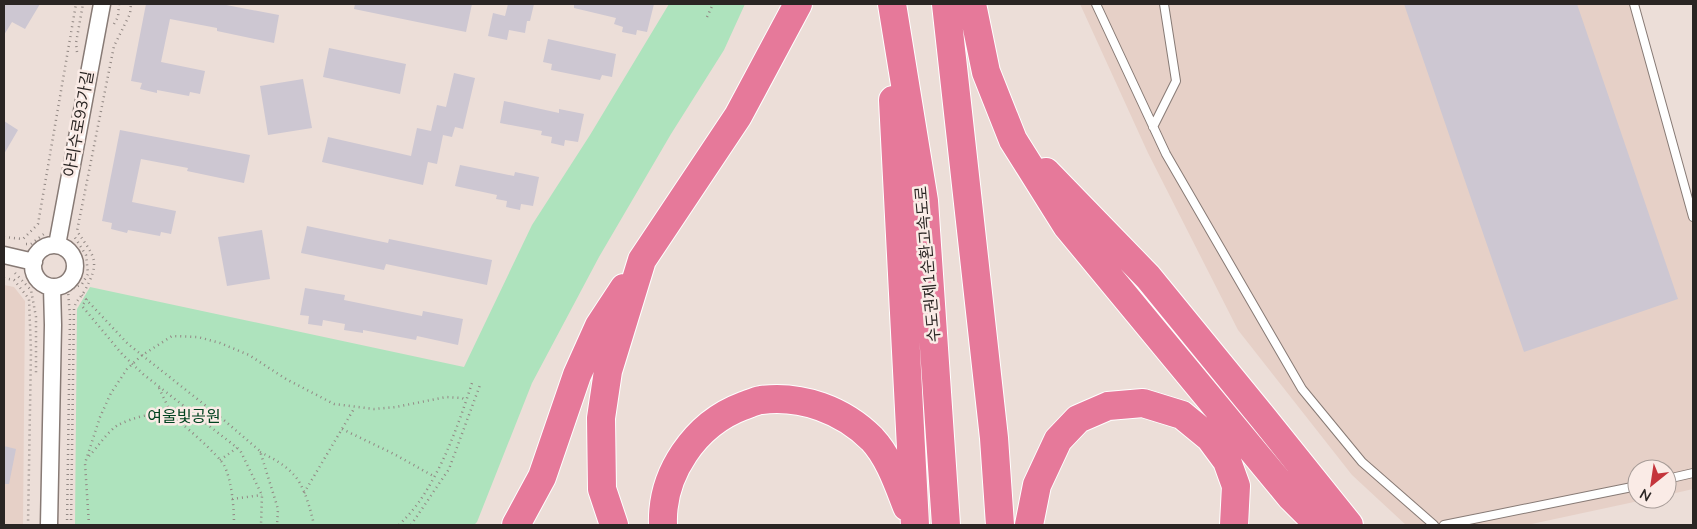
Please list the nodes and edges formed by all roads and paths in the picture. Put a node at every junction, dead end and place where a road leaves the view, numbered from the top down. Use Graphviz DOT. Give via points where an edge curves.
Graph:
graph roads {
  1 [pos="76,4"];
  2 [pos="83,4"];
  3 [pos="102,4"];
  4 [pos="119,4"];
  5 [pos="132,4"];
  6 [pos="713,4"];
  7 [pos="798,4"];
  8 [pos="891,4"];
  9 [pos="946,4"];
  10 [pos="972,4"];
  11 [pos="1096,4"];
  12 [pos="1164,4"];
  13 [pos="1634,4"];
  14 [pos="707,17"];
  15 [pos="113,25"];
  16 [pos="78,61"];
  17 [pos="1153,127"];
  18 [pos="1013,140"];
  19 [pos="1693,217"];
  20 [pos="46,227"];
  21 [pos="73,234"];
  22 [pos="4,236"];
  23 [pos="25,244"];
  24 [pos="57,245"];
  25 [pos="4,256"];
  26 [pos="642,260"];
  27 [pos="34,262"];
  28 [pos="14,272"];
  29 [pos="4,278"];
  30 [pos="52,286"];
  31 [pos="82,294"];
  32 [pos="87,300"];
  33 [pos="141,356"];
  34 [pos="133,365"];
  35 [pos="36,376"];
  36 [pos="472,383"];
  37 [pos="480,385"];
  38 [pos="159,387"];
  39 [pos="466,400"];
  40 [pos="355,407"];
  41 [pos="174,418"];
  42 [pos="342,429"];
  43 [pos="237,448"];
  44 [pos="260,451"];
  45 [pos="86,458"];
  46 [pos="220,460"];
  47 [pos="1693,473"];
  48 [pos="435,477"];
  49 [pos="1677,477"];
  50 [pos="1627,488"];
  51 [pos="304,493"];
  52 [pos="262,495"];
  53 [pos="232,499"];
  54 [pos="28,525"];
  55 [pos="49,525"];
  56 [pos="69,525"];
  57 [pos="89,525"];
  58 [pos="234,525"];
  59 [pos="261,525"];
  60 [pos="277,525"];
  61 [pos="314,525"];
  62 [pos="400,525"];
  63 [pos="411,525"];
  64 [pos="516,525"];
  65 [pos="614,525"];
  66 [pos="663,525"];
  67 [pos="915,525"];
  68 [pos="946,525"];
  69 [pos="1000,525"];
  70 [pos="1029,525"];
  71 [pos="1234,525"];
  72 [pos="1319,525"];
  73 [pos="1349,525"];
  74 [pos="1434,525"];
  75 [pos="1444,525"];
  1 -- 22 [label="path" via="38,224 23,239"];
  2 -- 16 [label="path" via="76,43"];
  3 -- 24 [label="street, 아리수로93가길"];
  4 -- 15 [label="path" via="118,17"];
  5 -- 31 [label="path" via="114,46 77,231 96,264"];
  6 -- 14 [label="path"];
  7 -- 26 [label="highway" via="738,116"];
  8 -- 67 [label="highway, 수도권제1순환고속도로" via="896,180"];
  8 -- 68 [label="highway, 수도권제1순환고속도로" via="924,201"];
  9 -- 69 [label="highway" via="994,438"];
  10 -- 18 [label="highway" via="986,72"];
  11 -- 17 [label="lane"];
  12 -- 17 [label="lane" via="1176,81"];
  13 -- 19 [label="lane"];
  17 -- 74 [label="lane" via="1302,389 1362,462"];
  18 -- 72 [label="highway" via="1067,226 1291,497"];
  18 -- 73 [label="highway" via="1148,277"];
  20 -- 23 [label="path" via="44,234 31,244"];
  21 -- 56 [label="path" via="86,255 88,274 82,284 68,291"];
  24 -- 27 [label="street" via="39,251"];
  24 -- 30 [label="street" via="70,252 75,265 66,283"];
  25 -- 27 [label="street"];
  26 -- 64 [label="highway" via="599,326 577,375 542,477"];
  26 -- 65 [label="highway" via="608,371 601,418 602,489"];
  27 -- 30 [label="street" via="36,276"];
  28 -- 35 [label="path" via="31,290 36,317"];
  29 -- 54 [label="path" via="14,280 29,299"];
  30 -- 55 [label="street"];
  31 -- 32 [label="path"];
  31 -- 56 [label="path" via="74,308"];
  32 -- 33 [label="path"];
  32 -- 34 [label="path" via="82,306"];
  33 -- 34 [label="path"];
  33 -- 40 [label="path" via="172,336 198,337 249,355 334,404"];
  33 -- 44 [label="path"];
  34 -- 38 [label="path"];
  34 -- 45 [label="path" via="111,393"];
  36 -- 39 [label="path"];
  37 -- 63 [label="path" via="449,468"];
  38 -- 41 [label="path"];
  38 -- 43 [label="path"];
  39 -- 40 [label="path" via="446,397 396,407"];
  39 -- 48 [label="path"];
  40 -- 42 [label="path"];
  41 -- 45 [label="path" via="150,415 116,426"];
  41 -- 46 [label="path"];
  42 -- 48 [label="path"];
  42 -- 51 [label="path"];
  43 -- 46 [label="path"];
  43 -- 52 [label="path"];
  44 -- 51 [label="path" via="295,475"];
  44 -- 60 [label="path" via="278,509"];
  45 -- 57 [label="path"];
  46 -- 53 [label="path" via="224,464"];
  47 -- 49 [label="lane"];
  48 -- 62 [label="path"];
  50 -- 75 [label="lane"];
  51 -- 61 [label="path"];
  52 -- 53 [label="path"];
  52 -- 59 [label="path"];
  53 -- 58 [label="path"];
  66 -- 67 [label="highway" via="662,511 668,486 678,462 694,441 732,410 759,400 786,399 811,402 844,416 873,440 890,465"];
  70 -- 71 [label="highway" via="1037,486 1058,440 1078,419 1108,406 1143,403 1182,415 1216,446 1227,461 1236,486"];
}
